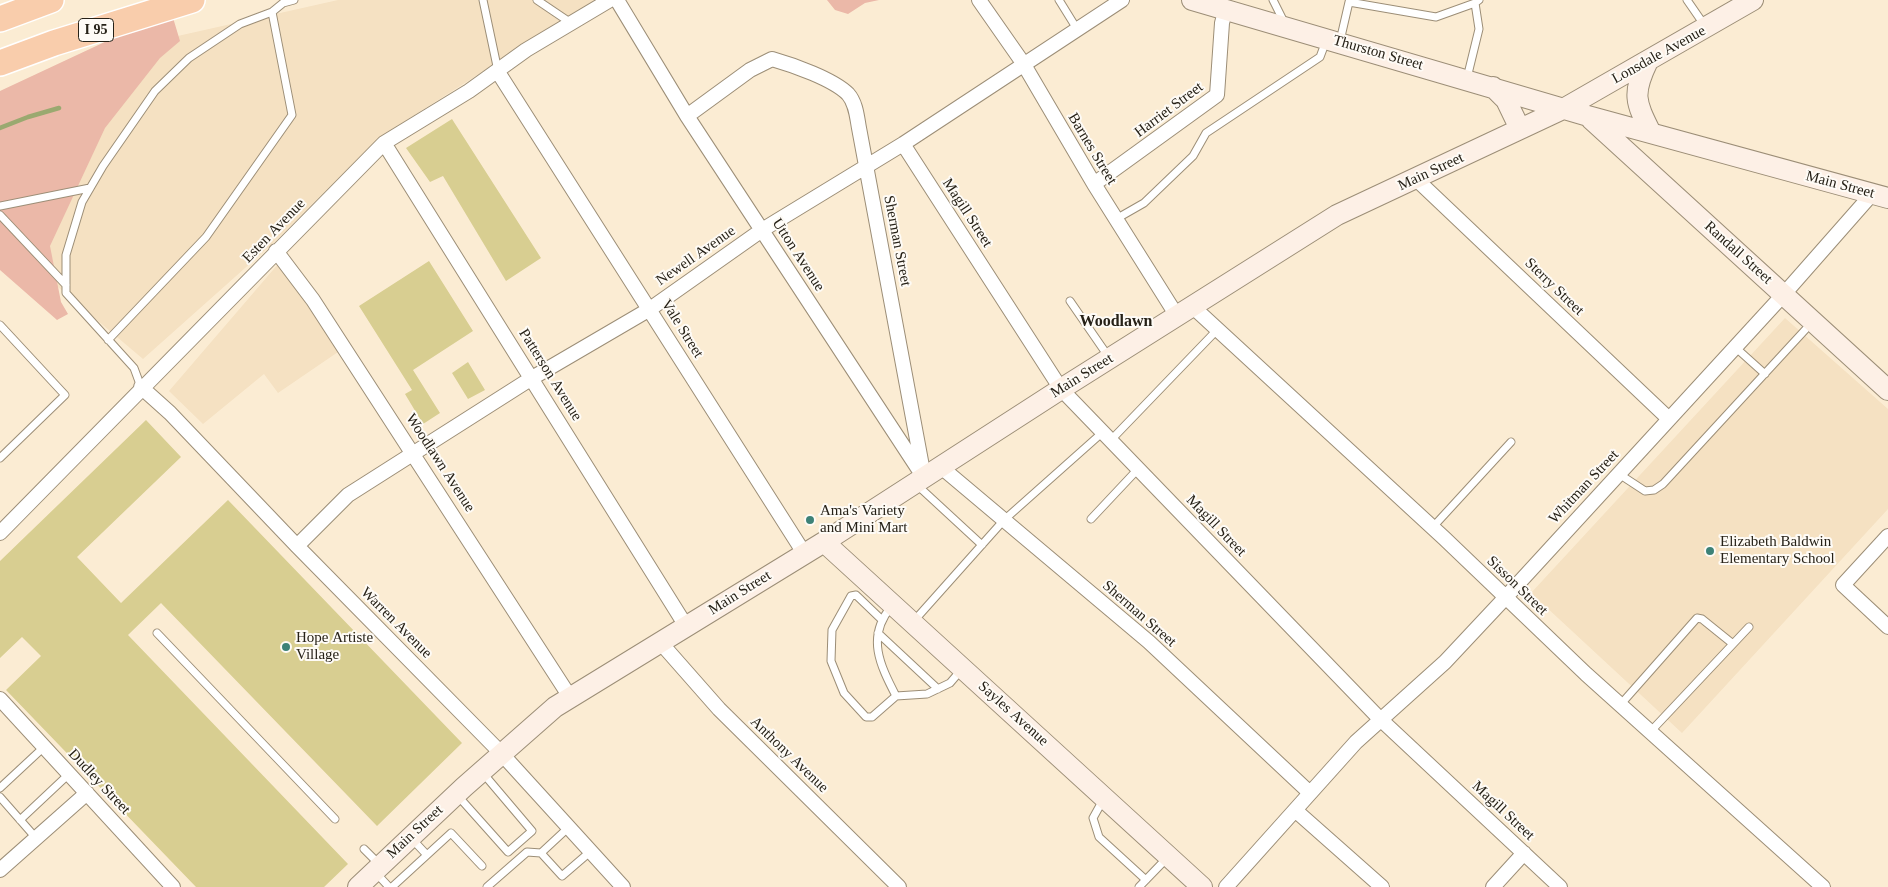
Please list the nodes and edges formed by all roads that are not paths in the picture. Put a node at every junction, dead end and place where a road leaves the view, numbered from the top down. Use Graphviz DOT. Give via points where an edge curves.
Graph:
graph roads {
  1 [pos="51,0"];
  2 [pos="192,0"];
  3 [pos="294,0"];
  4 [pos="483,0"];
  5 [pos="537,0"];
  6 [pos="610,0"];
  7 [pos="617,0"];
  8 [pos="979,0"];
  9 [pos="1059,0"];
  10 [pos="1122,0"];
  11 [pos="1192,0"];
  12 [pos="1273,0"];
  13 [pos="1687,0"];
  14 [pos="1753,0"];
  15 [pos="1477,2"];
  16 [pos="1226,8"];
  17 [pos="272,12"];
  18 [pos="0,19"];
  19 [pos="571,23"];
  20 [pos="1286,26"];
  21 [pos="1706,28"];
  22 [pos="1077,29"];
  23 [pos="1334,40"];
  24 [pos="1648,61"];
  25 [pos="0,63"];
  26 [pos="1023,64"];
  27 [pos="498,72"];
  28 [pos="1466,79"];
  29 [pos="1493,87"];
  30 [pos="1565,108"];
  31 [pos="687,116"];
  32 [pos="1588,116"];
  33 [pos="1520,129"];
  34 [pos="1651,133"];
  35 [pos="384,143"];
  36 [pos="903,144"];
  37 [pos="866,166"];
  38 [pos="1416,179"];
  39 [pos="1094,184"];
  40 [pos="90,188"];
  41 [pos="1880,196"];
  42 [pos="0,206"];
  43 [pos="0,215"];
  44 [pos="1116,219"];
  45 [pos="762,230"];
  46 [pos="276,251"];
  47 [pos="66,285"];
  48 [pos="1784,294"];
  49 [pos="1070,301"];
  50 [pos="650,309"];
  51 [pos="1184,311"];
  52 [pos="0,325"];
  53 [pos="1217,330"];
  54 [pos="1805,330"];
  55 [pos="108,340"];
  56 [pos="1736,347"];
  57 [pos="1109,358"];
  58 [pos="1765,374"];
  59 [pos="532,378"];
  60 [pos="141,387"];
  61 [pos="1061,389"];
  62 [pos="1888,390"];
  63 [pos="1669,419"];
  64 [pos="1107,436"];
  65 [pos="1511,442"];
  66 [pos="414,454"];
  67 [pos="0,458"];
  68 [pos="941,467"];
  69 [pos="1138,469"];
  70 [pos="1619,474"];
  71 [pos="919,480"];
  72 [pos="1091,518"];
  73 [pos="1004,520"];
  74 [pos="1432,528"];
  75 [pos="0,533"];
  76 [pos="1888,536"];
  77 [pos="824,542"];
  78 [pos="982,545"];
  79 [pos="297,546"];
  80 [pos="804,553"];
  81 [pos="1506,598"];
  82 [pos="887,612"];
  83 [pos="912,622"];
  84 [pos="686,626"];
  85 [pos="1749,627"];
  86 [pos="1888,627"];
  87 [pos="157,633"];
  88 [pos="878,633"];
  89 [pos="660,642"];
  90 [pos="1733,644"];
  91 [pos="963,668"];
  92 [pos="938,689"];
  93 [pos="896,696"];
  94 [pos="570,697"];
  95 [pos="0,699"];
  96 [pos="1620,704"];
  97 [pos="1381,720"];
  98 [pos="1651,732"];
  99 [pos="44,747"];
  100 [pos="501,753"];
  101 [pos="481,771"];
  102 [pos="69,774"];
  103 [pos="0,788"];
  104 [pos="87,793"];
  105 [pos="1310,793"];
  106 [pos="456,794"];
  107 [pos="0,797"];
  108 [pos="1104,798"];
  109 [pos="1295,810"];
  110 [pos="335,819"];
  111 [pos="20,820"];
  112 [pos="569,827"];
  113 [pos="36,838"];
  114 [pos="411,838"];
  115 [pos="364,849"];
  116 [pos="590,851"];
  117 [pos="541,853"];
  118 [pos="1524,853"];
  119 [pos="427,855"];
  120 [pos="1168,856"];
  121 [pos="482,866"];
  122 [pos="377,868"];
  123 [pos="0,870"];
  124 [pos="1146,880"];
  125 [pos="173,887"];
  126 [pos="358,887"];
  127 [pos="390,887"];
  128 [pos="487,887"];
  129 [pos="623,887"];
  130 [pos="899,887"];
  131 [pos="1139,887"];
  132 [pos="1202,887"];
  133 [pos="1226,887"];
  134 [pos="1382,887"];
  135 [pos="1494,887"];
  136 [pos="1560,887"];
  137 [pos="1824,887"];
  1 -- 18 [label="highway"];
  2 -- 25 [label="highway, I 95"];
  3 -- 17 [label="lane" via="283,3"];
  4 -- 27 [label="lane"];
  5 -- 19 [label="lane"];
  6 -- 19 [label="street, Esten Avenue"];
  7 -- 31 [label="street, Utton Avenue"];
  8 -- 26 [label="street, Barnes Street"];
  9 -- 22 [label="lane"];
  10 -- 22 [label="street, Newell Avenue"];
  11 -- 16 [label="main road, Thurston Street"];
  12 -- 20 [label="lane"];
  13 -- 21 [label="lane"];
  14 -- 21 [label="main road, Lonsdale Avenue"];
  15 -- 23 [label="lane" via="1436,17 1349,2"];
  15 -- 28 [label="lane" via="1479,29"];
  16 -- 20 [label="main road, Thurston Street"];
  16 -- 39 [label="street, Harriet Street" via="1217,95"];
  17 -- 40 [label="lane" via="240,24 189,58 155,92"];
  17 -- 55 [label="lane" via="292,115 206,238"];
  19 -- 27 [label="street, Esten Avenue" via="526,50"];
  20 -- 23 [label="main road, Thurston Street"];
  21 -- 24 [label="main road, Lonsdale Avenue"];
  22 -- 26 [label="street, Newell Avenue"];
  23 -- 28 [label="main road, Thurston Street"];
  23 -- 44 [label="lane" via="1320,57 1206,134 1193,156 1144,203"];
  24 -- 30 [label="main road, Lonsdale Avenue"];
  24 -- 34 [label="main road" via="1638,87 1637,106"];
  26 -- 36 [label="street, Newell Avenue"];
  26 -- 39 [label="street, Barnes Street"];
  27 -- 35 [label="street, Esten Avenue"];
  27 -- 50 [label="street, Vale Street"];
  28 -- 29 [label="main road, Thurston Street"];
  29 -- 30 [label="main road, Thurston Street"];
  29 -- 33 [label="main road" via="1506,100"];
  30 -- 32 [label="main road, Main Street"];
  30 -- 33 [label="main road, Main Street"];
  31 -- 37 [label="street, Sherman Street" via="772,58 801,68 848,94 853,103"];
  31 -- 45 [label="street, Utton Avenue"];
  32 -- 34 [label="main road, Main Street"];
  32 -- 48 [label="main road, Randall Street"];
  33 -- 38 [label="main road, Main Street"];
  34 -- 41 [label="main road, Main Street"];
  35 -- 46 [label="street, Esten Avenue"];
  35 -- 59 [label="street, Patterson Avenue"];
  36 -- 37 [label="street, Newell Avenue"];
  36 -- 61 [label="street, Magill Street"];
  37 -- 45 [label="street, Newell Avenue"];
  37 -- 71 [label="street, Sherman Street"];
  38 -- 51 [label="main road, Main Street" via="1337,215"];
  38 -- 63 [label="street, Sterry Street"];
  39 -- 44 [label="street, Barnes Street"];
  40 -- 42 [label="lane"];
  40 -- 47 [label="lane" via="82,202 66,255"];
  41 -- 48 [label="street, Whitman Street"];
  43 -- 47 [label="lane"];
  44 -- 51 [label="street, Barnes Street"];
  45 -- 50 [label="street, Newell Avenue"];
  45 -- 71 [label="street, Utton Avenue"];
  46 -- 60 [label="street, Esten Avenue" via="233,298"];
  46 -- 66 [label="street, Woodlawn Avenue" via="313,300"];
  47 -- 55 [label="lane" via="66,293"];
  48 -- 56 [label="street, Whitman Street"];
  48 -- 62 [label="main road, Randall Street"];
  49 -- 57 [label="lane"];
  50 -- 59 [label="street, Newell Avenue"];
  50 -- 80 [label="street, Vale Street"];
  51 -- 53 [label="street, Sisson Street"];
  51 -- 57 [label="main road, Main Street"];
  52 -- 67 [label="lane" via="65,395"];
  53 -- 64 [label="lane"];
  53 -- 74 [label="street, Sisson Street"];
  54 -- 58 [label="lane"];
  55 -- 60 [label="lane" via="134,368"];
  56 -- 58 [label="lane"];
  56 -- 63 [label="street, Whitman Street"];
  57 -- 61 [label="main road, Main Street"];
  58 -- 70 [label="lane" via="1663,484 1645,491"];
  59 -- 66 [label="street, Newell Avenue"];
  59 -- 84 [label="street, Patterson Avenue"];
  60 -- 75 [label="street, Esten Avenue"];
  60 -- 79 [label="street, Warren Avenue"];
  61 -- 64 [label="street, Magill Street"];
  61 -- 68 [label="main road, Main Street"];
  63 -- 70 [label="street, Whitman Street"];
  64 -- 69 [label="street, Magill Street"];
  64 -- 73 [label="lane"];
  65 -- 74 [label="lane"];
  66 -- 79 [label="street, Newell Avenue" via="348,495"];
  66 -- 94 [label="street, Woodlawn Avenue"];
  68 -- 71 [label="main road, Main Street"];
  68 -- 73 [label="street, Sherman Street"];
  69 -- 72 [label="lane"];
  69 -- 97 [label="street, Magill Street"];
  70 -- 81 [label="street, Whitman Street"];
  71 -- 77 [label="main road, Main Street"];
  71 -- 78 [label="lane"];
  73 -- 78 [label="lane"];
  73 -- 105 [label="street, Sherman Street" via="1149,642"];
  74 -- 81 [label="street, Sisson Street"];
  76 -- 86 [label="street" via="1843,586"];
  77 -- 80 [label="main road, Main Street"];
  77 -- 82 [label="main road, Sayles Avenue"];
  78 -- 83 [label="lane"];
  79 -- 100 [label="street, Warren Avenue"];
  80 -- 84 [label="main road, Main Street"];
  81 -- 96 [label="street, Sisson Street"];
  81 -- 97 [label="street, Whitman Street" via="1445,662"];
  82 -- 83 [label="main road, Sayles Avenue"];
  82 -- 88 [label="lane"];
  82 -- 93 [label="lane" via="856,595 851,596 832,630 831,661 844,693 866,717 872,717"];
  83 -- 91 [label="main road, Sayles Avenue"];
  84 -- 89 [label="main road, Main Street"];
  85 -- 90 [label="lane"];
  87 -- 110 [label="lane"];
  88 -- 92 [label="lane"];
  88 -- 93 [label="lane" via="877,654"];
  89 -- 94 [label="main road, Main Street"];
  89 -- 130 [label="street, Anthony Avenue" via="719,709"];
  90 -- 96 [label="lane" via="1697,618"];
  90 -- 98 [label="lane"];
  91 -- 92 [label="lane" via="950,683"];
  91 -- 108 [label="main road, Sayles Avenue"];
  92 -- 93 [label="lane" via="927,694"];
  94 -- 100 [label="main road, Main Street"];
  95 -- 99 [label="street, Dudley Street"];
  96 -- 98 [label="street, Sisson Street"];
  97 -- 105 [label="street, Whitman Street" via="1356,742"];
  97 -- 118 [label="street, Magill Street"];
  98 -- 137 [label="street, Sisson Street"];
  99 -- 102 [label="street, Dudley Street"];
  99 -- 103 [label="lane"];
  100 -- 101 [label="main road, Main Street"];
  100 -- 112 [label="street, Warren Avenue"];
  101 -- 106 [label="main road, Main Street"];
  101 -- 106 [label="lane" via="532,831 508,852"];
  102 -- 104 [label="street, Dudley Street"];
  102 -- 111 [label="lane"];
  104 -- 113 [label="street"];
  104 -- 125 [label="street, Dudley Street"];
  105 -- 109 [label="street, Whitman Street"];
  106 -- 114 [label="main road, Main Street"];
  107 -- 111 [label="lane"];
  108 -- 120 [label="main road, Sayles Avenue"];
  108 -- 124 [label="lane" via="1093,818 1099,837"];
  109 -- 133 [label="street"];
  109 -- 134 [label="street"];
  111 -- 113 [label="lane"];
  112 -- 116 [label="street, Warren Avenue"];
  112 -- 117 [label="lane"];
  113 -- 123 [label="street"];
  114 -- 119 [label="lane"];
  114 -- 122 [label="main road, Main Street"];
  115 -- 122 [label="lane"];
  116 -- 117 [label="lane" via="562,876"];
  116 -- 129 [label="street, Warren Avenue"];
  117 -- 128 [label="lane" via="527,852"];
  118 -- 135 [label="street"];
  118 -- 136 [label="street, Magill Street"];
  119 -- 121 [label="lane" via="451,833"];
  119 -- 127 [label="lane"];
  120 -- 124 [label="lane"];
  120 -- 132 [label="main road, Sayles Avenue"];
  122 -- 126 [label="main road, Main Street"];
  122 -- 127 [label="lane"];
  124 -- 131 [label="lane"];
}
